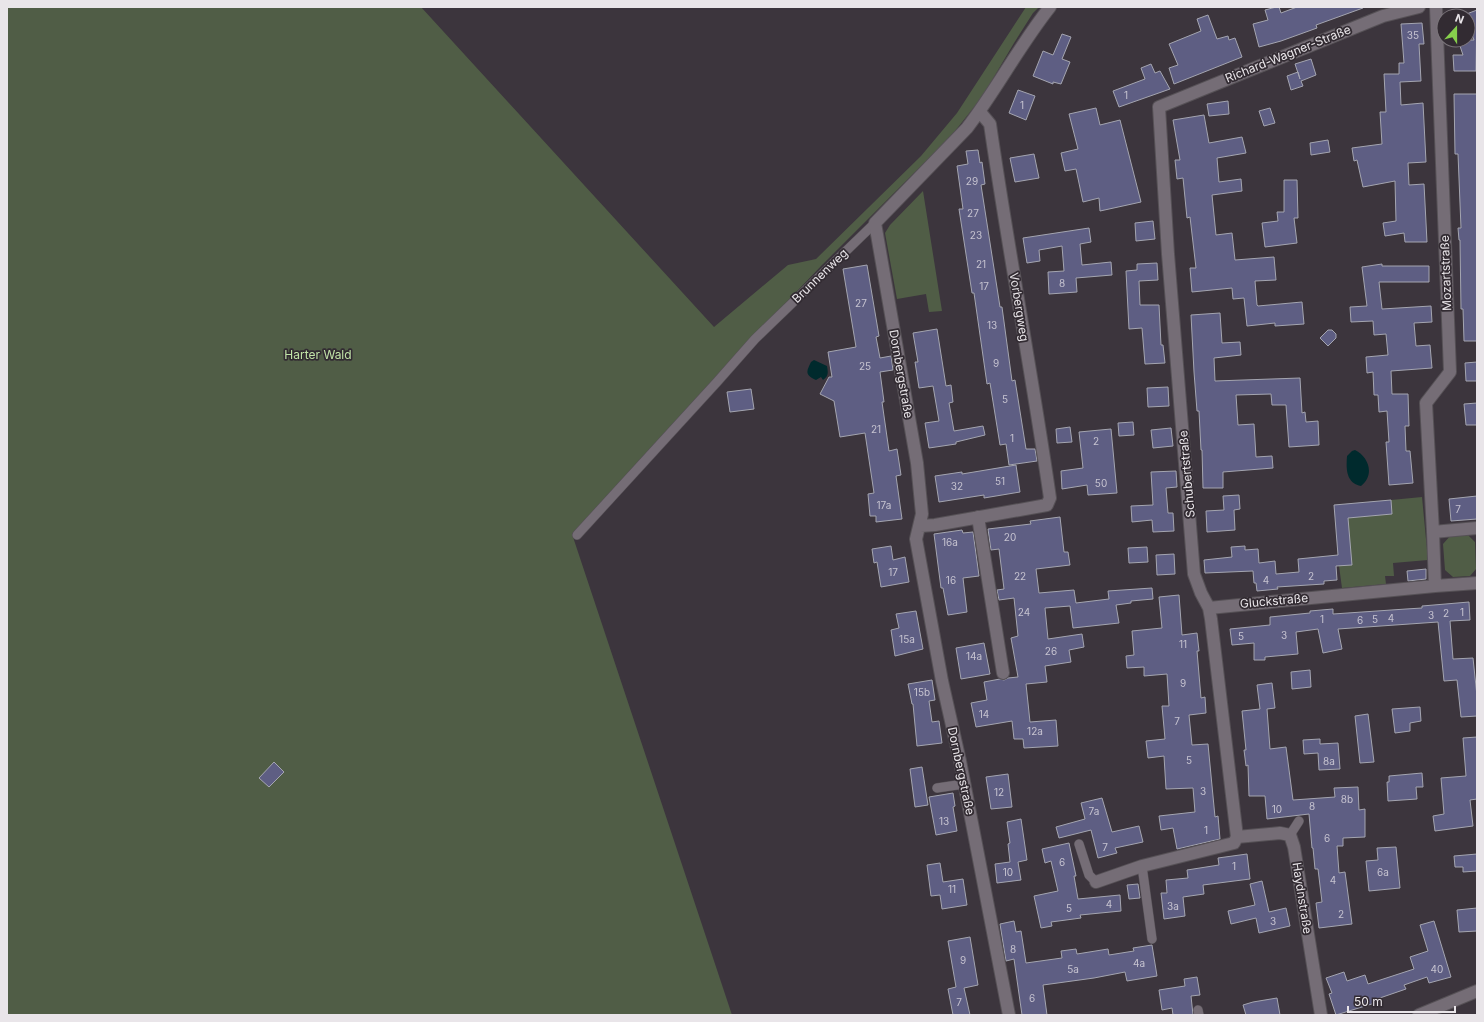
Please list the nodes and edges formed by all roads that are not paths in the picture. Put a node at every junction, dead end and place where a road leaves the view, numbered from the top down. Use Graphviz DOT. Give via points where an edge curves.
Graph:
graph roads {
  1 [pos="1050,7"];
  2 [pos="1419,7"];
  3 [pos="1436,7"];
  4 [pos="1159,107"];
  5 [pos="980,112"];
  6 [pos="875,223"];
  7 [pos="978,517"];
  8 [pos="920,526"];
  9 [pos="1477,528"];
  10 [pos="1432,532"];
  11 [pos="577,535"];
  12 [pos="1477,583"];
  13 [pos="1435,586"];
  14 [pos="1209,608"];
  15 [pos="1003,673"];
  16 [pos="964,784"];
  17 [pos="937,788"];
  18 [pos="1299,821"];
  19 [pos="1290,835"];
  20 [pos="1237,837"];
  21 [pos="1079,844"];
  22 [pos="1142,866"];
  23 [pos="1096,882"];
  24 [pos="1152,939"];
  25 [pos="1477,991"];
  26 [pos="1009,1015"];
  27 [pos="1321,1015"];
  28 [pos="1419,1015"];
  1 -- 5 [label="street, Brunnenweg" via="1032,30"];
  2 -- 4 [label="street, Richard-Wagner-Straße" via="1361,24"];
  3 -- 10 [label="street, Mozartstraße" via="1450,372 1426,403"];
  4 -- 14 [label="street, Schubertstraße" via="1194,574"];
  5 -- 6 [label="street, Brunnenweg" via="962,134"];
  5 -- 7 [label="street, Vorbergweg" via="990,124 1050,498 1046,505"];
  6 -- 8 [label="street, Dornbergstraße" via="917,463 922,514"];
  6 -- 11 [label="lane, Brunnenweg" via="755,339"];
  7 -- 8 [label="street"];
  7 -- 15 [label="street"];
  8 -- 16 [label="street, Dornbergstraße" via="916,539"];
  9 -- 10 [label="street"];
  10 -- 13 [label="street, Mozartstraße"];
  12 -- 13 [label="street, Gluckstraße"];
  13 -- 14 [label="street, Gluckstraße"];
  14 -- 20 [label="street, Schubertstraße"];
  16 -- 17 [label="lane"];
  16 -- 26 [label="street, Dornbergstraße"];
  18 -- 19 [label="lane"];
  19 -- 20 [label="street" via="1280,833"];
  19 -- 27 [label="street, Haydnstraße"];
  20 -- 22 [label="street" via="1234,843"];
  21 -- 23 [label="lane" via="1089,875"];
  22 -- 23 [label="street"];
  22 -- 24 [label="lane"];
  25 -- 28 [label="street"];
}
